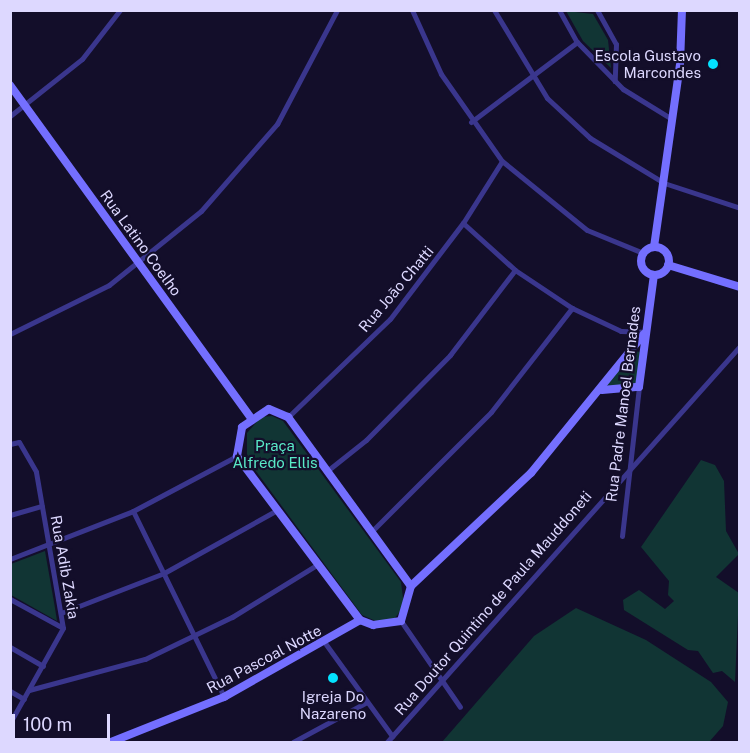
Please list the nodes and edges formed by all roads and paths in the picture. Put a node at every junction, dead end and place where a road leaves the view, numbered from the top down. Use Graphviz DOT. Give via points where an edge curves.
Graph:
graph roads {
  1 [pos="120,10"];
  2 [pos="337,10"];
  3 [pos="412,10"];
  4 [pos="494,10"];
  5 [pos="559,10"];
  6 [pos="597,10"];
  7 [pos="682,10"];
  8 [pos="577,42"];
  9 [pos="532,77"];
  10 [pos="615,81"];
  11 [pos="10,85"];
  12 [pos="26,106"];
  13 [pos="10,116"];
  14 [pos="672,119"];
  15 [pos="471,122"];
  16 [pos="502,161"];
  17 [pos="664,183"];
  18 [pos="740,208"];
  19 [pos="463,223"];
  20 [pos="654,247"];
  21 [pos="643,253"];
  22 [pos="139,263"];
  23 [pos="668,265"];
  24 [pos="515,270"];
  25 [pos="654,275"];
  26 [pos="740,287"];
  27 [pos="572,308"];
  28 [pos="644,333"];
  29 [pos="10,334"];
  30 [pos="740,346"];
  31 [pos="639,387"];
  32 [pos="602,390"];
  33 [pos="250,417"];
  34 [pos="288,417"];
  35 [pos="10,444"];
  36 [pos="237,456"];
  37 [pos="628,468"];
  38 [pos="327,471"];
  39 [pos="42,506"];
  40 [pos="277,510"];
  41 [pos="134,511"];
  42 [pos="10,514"];
  43 [pos="373,530"];
  44 [pos="622,536"];
  45 [pos="48,544"];
  46 [pos="10,559"];
  47 [pos="318,564"];
  48 [pos="164,573"];
  49 [pos="411,586"];
  50 [pos="10,598"];
  51 [pos="60,613"];
  52 [pos="360,620"];
  53 [pos="401,621"];
  54 [pos="63,628"];
  55 [pos="194,635"];
  56 [pos="325,643"];
  57 [pos="10,647"];
  58 [pos="44,666"];
  59 [pos="441,681"];
  60 [pos="30,690"];
  61 [pos="10,692"];
  62 [pos="224,697"];
  63 [pos="24,699"];
  64 [pos="367,702"];
  65 [pos="460,707"];
  66 [pos="10,723"];
  67 [pos="392,736"];
  68 [pos="124,740"];
  69 [pos="111,742"];
  70 [pos="293,742"];
  71 [pos="387,742"];
  1 -- 12 [label="street" via="82,58"];
  2 -- 22 [label="street" via="277,124 201,211"];
  3 -- 15 [label="street" via="441,74"];
  4 -- 9 [label="street"];
  5 -- 8 [label="street"];
  6 -- 10 [label="street" via="616,44"];
  7 -- 14 [label="street"];
  8 -- 9 [label="street"];
  8 -- 10 [label="street"];
  9 -- 15 [label="street"];
  9 -- 17 [label="street" via="590,138"];
  10 -- 14 [label="street"];
  11 -- 12 [label="street, Rua Latino Coelho"];
  12 -- 13 [label="street"];
  12 -- 22 [label="street, Rua Latino Coelho"];
  14 -- 17 [label="street"];
  15 -- 16 [label="street"];
  16 -- 19 [label="street, Rua João Chatti"];
  16 -- 21 [label="street" via="587,230"];
  17 -- 18 [label="street"];
  17 -- 20 [label="street"];
  19 -- 24 [label="street"];
  19 -- 34 [label="street, Rua João Chatti" via="390,319"];
  20 -- 21 [label="street"];
  20 -- 23 [label="street" via="665,252"];
  21 -- 25 [label="street" via="643,268"];
  22 -- 29 [label="street" via="73,307"];
  22 -- 33 [label="street, Rua Latino Coelho"];
  23 -- 25 [label="street"];
  23 -- 26 [label="street"];
  24 -- 27 [label="street"];
  24 -- 38 [label="street" via="450,355 366,440"];
  25 -- 28 [label="street, Rua Padre Manoel Bernades"];
  27 -- 28 [label="street" via="621,331"];
  27 -- 43 [label="street" via="491,412"];
  28 -- 31 [label="street, Rua Padre Manoel Bernades"];
  28 -- 32 [label="street"];
  30 -- 37 [label="street, Rua Doutor Quintino de Paula Mauddoneti"];
  31 -- 32 [label="street"];
  31 -- 37 [label="street, Rua Padre Manoel Bernades"];
  32 -- 49 [label="street" via="484,521"];
  33 -- 34 [label="street" via="269,409"];
  33 -- 36 [label="street" via="237,441"];
  34 -- 38 [label="street"];
  35 -- 39 [label="street, Rua Adib Zakia" via="19,442 34,465"];
  36 -- 40 [label="street"];
  36 -- 41 [label="street"];
  37 -- 44 [label="street, Rua Padre Manoel Bernades"];
  37 -- 59 [label="street, Rua Doutor Quintino de Paula Mauddoneti"];
  38 -- 43 [label="street"];
  39 -- 42 [label="street"];
  39 -- 45 [label="street, Rua Adib Zakia"];
  40 -- 47 [label="street"];
  40 -- 48 [label="street"];
  41 -- 45 [label="street"];
  41 -- 48 [label="street"];
  43 -- 49 [label="street"];
  45 -- 46 [label="street"];
  45 -- 51 [label="street, Rua Adib Zakia"];
  47 -- 52 [label="street"];
  47 -- 55 [label="street"];
  48 -- 51 [label="street"];
  48 -- 55 [label="street"];
  49 -- 53 [label="street"];
  50 -- 54 [label="street"];
  51 -- 54 [label="street, Rua Adib Zakia"];
  52 -- 53 [label="street" via="373,625"];
  52 -- 56 [label="street, Rua Pascoal Notte"];
  53 -- 59 [label="street"];
  54 -- 58 [label="street, Rua Adib Zakia"];
  55 -- 60 [label="street" via="82,680"];
  55 -- 62 [label="street"];
  56 -- 62 [label="street, Rua Pascoal Notte"];
  56 -- 64 [label="street"];
  57 -- 58 [label="street"];
  58 -- 60 [label="street, Rua Adib Zakia"];
  59 -- 65 [label="street"];
  59 -- 67 [label="street, Rua Doutor Quintino de Paula Mauddoneti"];
  60 -- 63 [label="street, Rua Adib Zakia"];
  61 -- 63 [label="street"];
  62 -- 68 [label="street, Rua Pascoal Notte"];
  63 -- 66 [label="street, Rua Adib Zakia"];
  64 -- 67 [label="street"];
  64 -- 70 [label="street"];
  67 -- 71 [label="street, Rua Doutor Quintino de Paula Mauddoneti"];
  68 -- 69 [label="street, Rua Pascoal Notte"];
}
